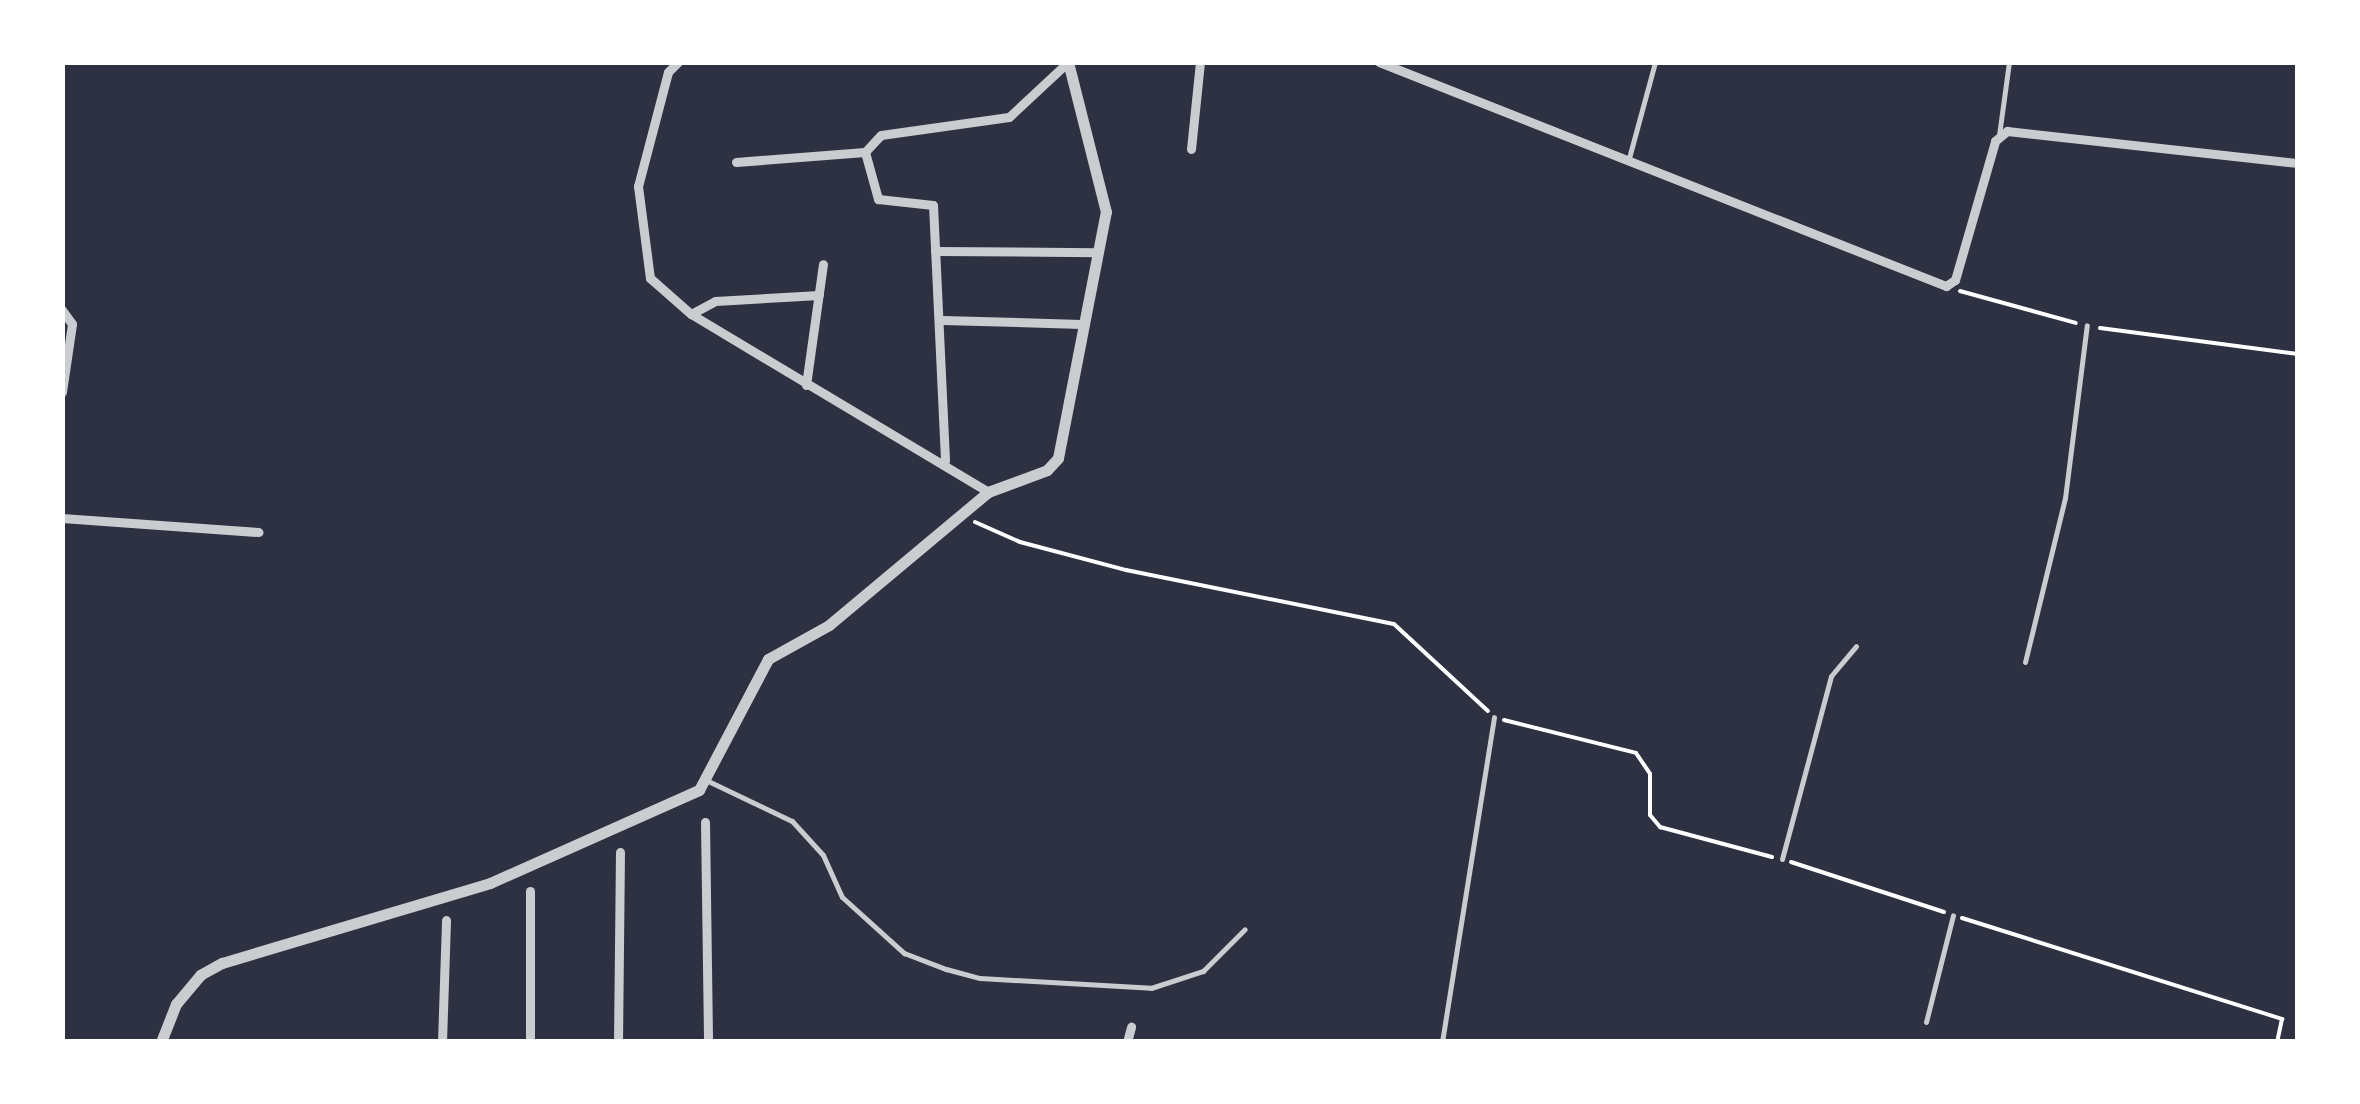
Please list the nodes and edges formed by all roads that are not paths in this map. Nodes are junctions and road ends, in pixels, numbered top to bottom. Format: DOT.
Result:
graph roads {
  1 [pos="678,62"];
  2 [pos="1068,62"];
  3 [pos="1200,62"];
  4 [pos="1378,62"];
  5 [pos="1655,62"];
  6 [pos="2010,62"];
  7 [pos="1998,138"];
  8 [pos="1190,149"];
  9 [pos="866,152"];
  10 [pos="1629,158"];
  11 [pos="736,162"];
  12 [pos="2298,163"];
  13 [pos="935,251"];
  14 [pos="1098,252"];
  15 [pos="823,264"];
  16 [pos="819,295"];
  17 [pos="62,310"];
  18 [pos="691,314"];
  19 [pos="942,320"];
  20 [pos="1081,324"];
  21 [pos="2087,325"];
  22 [pos="806,385"];
  23 [pos="62,392"];
  24 [pos="945,461"];
  25 [pos="988,492"];
  26 [pos="62,518"];
  27 [pos="259,532"];
  28 [pos="1856,646"];
  29 [pos="2025,662"];
  30 [pos="1494,717"];
  31 [pos="706,780"];
  32 [pos="705,822"];
  33 [pos="620,852"];
  34 [pos="1782,859"];
  35 [pos="530,891"];
  36 [pos="1954,915"];
  37 [pos="446,920"];
  38 [pos="1246,929"];
  39 [pos="1926,1022"];
  40 [pos="1131,1027"];
  41 [pos="161,1042"];
  42 [pos="442,1042"];
  43 [pos="530,1042"];
  44 [pos="618,1042"];
  45 [pos="708,1042"];
  46 [pos="1127,1042"];
  47 [pos="1442,1042"];
  1 -- 18 [label="street"];
  2 -- 9 [label="street"];
  2 -- 14 [label="street"];
  3 -- 8 [label="street"];
  4 -- 10 [label="street"];
  5 -- 10 [label="lane"];
  6 -- 7 [label="lane"];
  7 -- 10 [label="street"];
  7 -- 12 [label="street"];
  9 -- 11 [label="street"];
  9 -- 13 [label="street"];
  13 -- 14 [label="street"];
  13 -- 19 [label="street"];
  14 -- 20 [label="street"];
  15 -- 16 [label="street"];
  16 -- 18 [label="street"];
  16 -- 22 [label="street"];
  17 -- 23 [label="street"];
  18 -- 22 [label="street"];
  19 -- 20 [label="street"];
  19 -- 24 [label="street"];
  20 -- 25 [label="street"];
  21 -- 29 [label="lane"];
  22 -- 24 [label="street"];
  24 -- 25 [label="street"];
  25 -- 31 [label="street"];
  26 -- 27 [label="street"];
  28 -- 34 [label="lane"];
  30 -- 47 [label="lane"];
  31 -- 38 [label="lane"];
  31 -- 41 [label="street"];
  32 -- 45 [label="street"];
  33 -- 44 [label="street"];
  35 -- 43 [label="street"];
  36 -- 39 [label="lane"];
  37 -- 42 [label="street"];
  40 -- 46 [label="street"];
}
